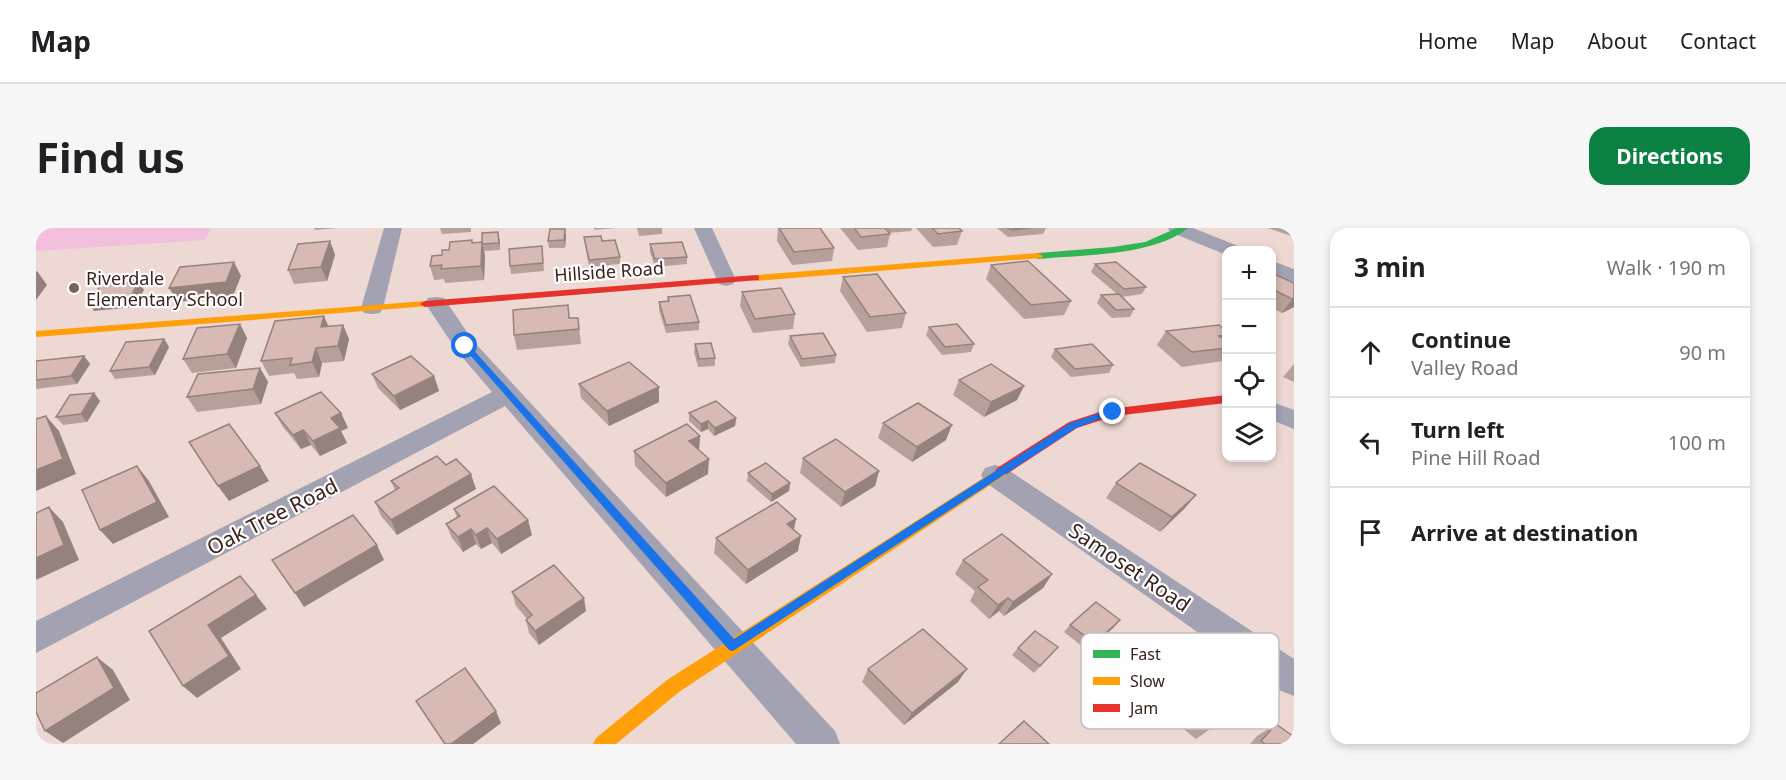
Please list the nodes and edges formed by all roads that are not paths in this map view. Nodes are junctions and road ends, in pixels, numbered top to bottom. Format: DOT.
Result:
graph roads {
  1 [pos="393,228"];
  2 [pos="703,228"];
  3 [pos="1181,229"];
  4 [pos="1222,246"];
  5 [pos="1276,269"];
  6 [pos="1294,276"];
  7 [pos="726,280"];
  8 [pos="436,303"];
  9 [pos="372,308"];
  10 [pos="36,334"];
  11 [pos="508,394"];
  12 [pos="1222,400"];
  13 [pos="1276,412"];
  14 [pos="1294,420"];
  15 [pos="995,475"];
  16 [pos="1227,633"];
  17 [pos="36,638"];
  18 [pos="733,646"];
  19 [pos="1279,669"];
  20 [pos="1294,679"];
  21 [pos="602,744"];
  22 [pos="821,744"];
  1 -- 9 [label="street"];
  2 -- 7 [label="street"];
  3 -- 4 [label="street"];
  3 -- 7 [label="street, Hillside Road"];
  5 -- 6 [label="street"];
  7 -- 8 [label="street, Hillside Road"];
  8 -- 9 [label="street, Hillside Road"];
  8 -- 11 [label="street"];
  9 -- 10 [label="street, Hillside Road"];
  11 -- 17 [label="street, Oak Tree Road"];
  11 -- 18 [label="street"];
  12 -- 15 [label="street"];
  13 -- 14 [label="street"];
  15 -- 16 [label="street, Samoset Road"];
  15 -- 18 [label="street"];
  18 -- 21 [label="street"];
  18 -- 22 [label="street"];
  19 -- 20 [label="street, Samoset Road"];
}
